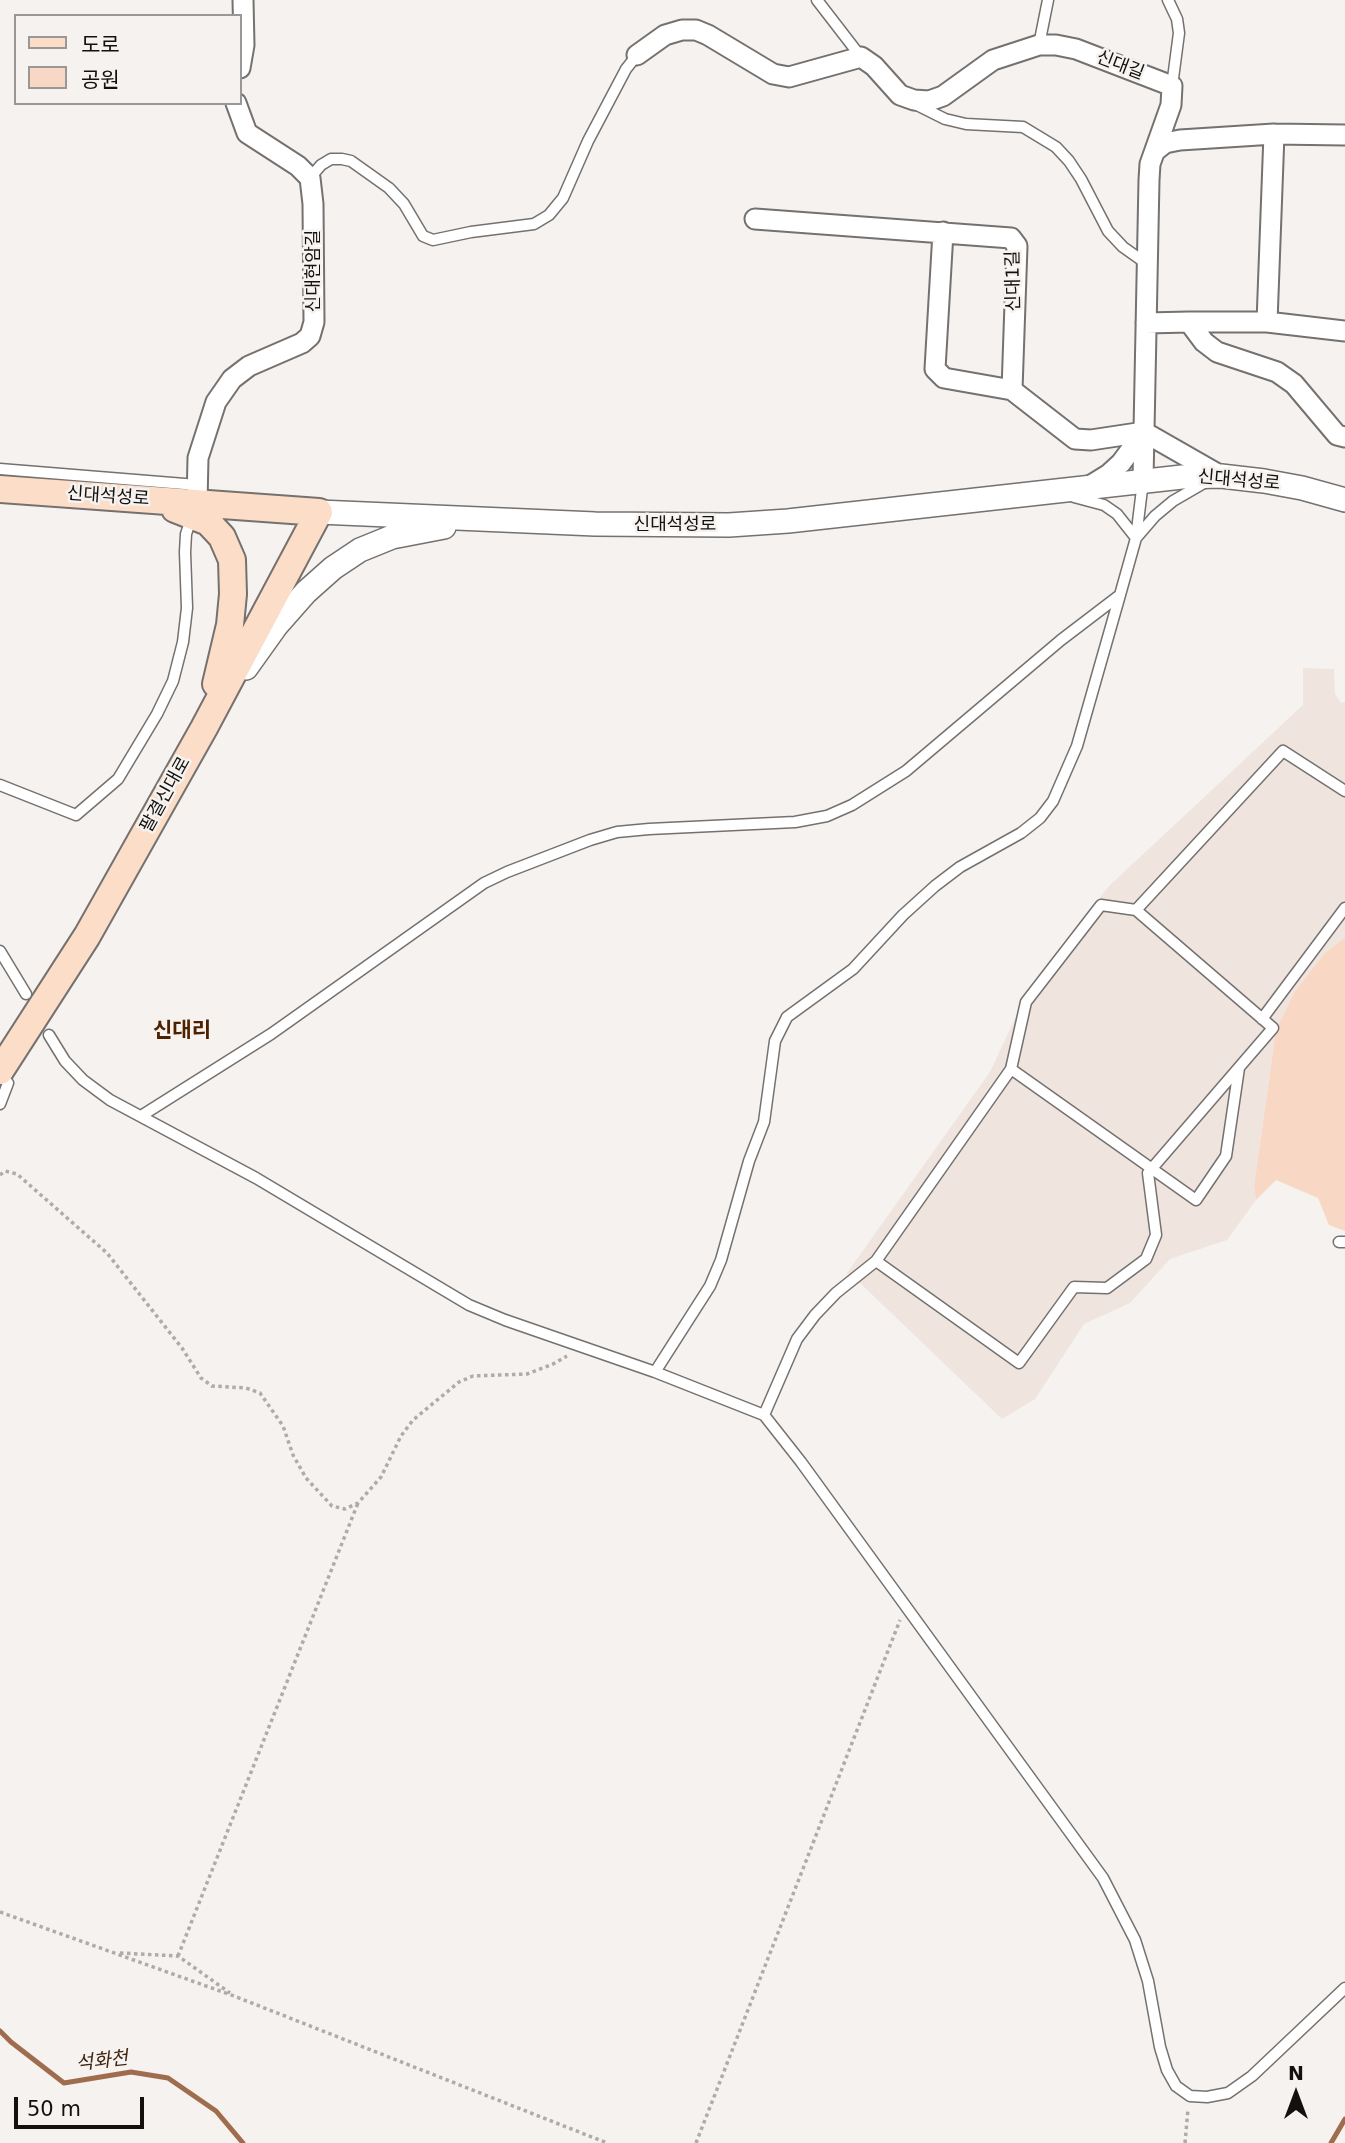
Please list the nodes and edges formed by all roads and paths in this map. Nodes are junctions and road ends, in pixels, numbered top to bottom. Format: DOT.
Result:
graph roads {
  1 [pos="243,0"];
  2 [pos="817,0"];
  3 [pos="1048,0"];
  4 [pos="1168,0"];
  5 [pos="1039,44"];
  6 [pos="636,55"];
  7 [pos="242,56"];
  8 [pos="861,57"];
  9 [pos="1172,86"];
  10 [pos="900,95"];
  11 [pos="237,105"];
  12 [pos="1274,134"];
  13 [pos="1345,135"];
  14 [pos="1155,151"];
  15 [pos="310,178"];
  16 [pos="755,219"];
  17 [pos="943,232"];
  18 [pos="1147,265"];
  19 [pos="1189,322"];
  20 [pos="1267,322"];
  21 [pos="1146,323"];
  22 [pos="1345,331"];
  23 [pos="1012,390"];
  24 [pos="1144,432"];
  25 [pos="1345,437"];
  26 [pos="0,469"];
  27 [pos="1221,476"];
  28 [pos="1143,480"];
  29 [pos="1088,487"];
  30 [pos="0,489"];
  31 [pos="1052,491"];
  32 [pos="1345,500"];
  33 [pos="195,501"];
  34 [pos="319,512"];
  35 [pos="500,520"];
  36 [pos="1136,538"];
  37 [pos="1120,595"];
  38 [pos="204,727"];
  39 [pos="0,785"];
  40 [pos="1345,791"];
  41 [pos="1345,908"];
  42 [pos="1136,910"];
  43 [pos="0,951"];
  44 [pos="26,994"];
  45 [pos="1262,1019"];
  46 [pos="49,1035"];
  47 [pos="1240,1067"];
  48 [pos="1011,1069"];
  49 [pos="0,1072"];
  50 [pos="0,1104"];
  51 [pos="141,1116"];
  52 [pos="1152,1169"];
  53 [pos="0,1175"];
  54 [pos="876,1261"];
  55 [pos="583,1346"];
  56 [pos="655,1372"];
  57 [pos="764,1415"];
  58 [pos="358,1503"];
  59 [pos="905,1607"];
  60 [pos="0,1912"];
  61 [pos="113,1953"];
  62 [pos="178,1956"];
  63 [pos="1345,1989"];
  64 [pos="234,1996"];
  65 [pos="1190,2096"];
  66 [pos="607,2143"];
  67 [pos="696,2143"];
  68 [pos="1185,2143"];
  1 -- 7 [label="street"];
  2 -- 8 [label="lane"];
  3 -- 5 [label="lane"];
  4 -- 9 [label="lane"];
  5 -- 9 [label="street, 신대길"];
  5 -- 10 [label="street, 신대길"];
  6 -- 8 [label="street"];
  6 -- 15 [label="lane"];
  8 -- 10 [label="street"];
  9 -- 14 [label="street"];
  10 -- 18 [label="lane"];
  11 -- 15 [label="street"];
  12 -- 13 [label="street"];
  12 -- 14 [label="street"];
  12 -- 20 [label="street"];
  14 -- 18 [label="street"];
  15 -- 33 [label="street, 신대현암길"];
  16 -- 17 [label="street, 신대1길"];
  17 -- 23 [label="street"];
  17 -- 23 [label="street, 신대1길"];
  18 -- 21 [label="street"];
  19 -- 20 [label="street"];
  19 -- 21 [label="street"];
  19 -- 25 [label="street"];
  20 -- 22 [label="street"];
  21 -- 24 [label="street"];
  23 -- 24 [label="street"];
  24 -- 27 [label="street"];
  24 -- 28 [label="street"];
  24 -- 29 [label="street"];
  26 -- 33 [label="lane"];
  27 -- 28 [label="street, 신대석성로"];
  27 -- 32 [label="street, 신대석성로"];
  27 -- 36 [label="lane"];
  28 -- 29 [label="street, 신대석성로"];
  28 -- 36 [label="lane"];
  29 -- 31 [label="street, 신대석성로"];
  30 -- 33 [label="main road, 신대석성로"];
  31 -- 35 [label="street, 신대석성로"];
  31 -- 36 [label="lane"];
  33 -- 34 [label="main road, 신대석성로"];
  33 -- 38 [label="main road"];
  33 -- 39 [label="lane"];
  34 -- 35 [label="street, 신대석성로"];
  34 -- 38 [label="main road, 팔결신대로"];
  35 -- 38 [label="street"];
  36 -- 37 [label="lane"];
  37 -- 51 [label="lane"];
  37 -- 56 [label="lane"];
  38 -- 49 [label="main road, 팔결신대로"];
  40 -- 42 [label="lane"];
  41 -- 45 [label="lane"];
  42 -- 45 [label="lane"];
  42 -- 48 [label="lane"];
  43 -- 44 [label="lane"];
  45 -- 47 [label="lane"];
  46 -- 51 [label="lane"];
  47 -- 52 [label="lane"];
  47 -- 52 [label="lane"];
  48 -- 52 [label="lane"];
  48 -- 54 [label="lane"];
  49 -- 50 [label="lane"];
  51 -- 55 [label="lane"];
  52 -- 54 [label="lane"];
  53 -- 58 [label="path"];
  54 -- 57 [label="lane"];
  55 -- 56 [label="lane"];
  55 -- 58 [label="path"];
  56 -- 57 [label="lane"];
  57 -- 59 [label="lane"];
  58 -- 62 [label="path"];
  59 -- 65 [label="lane"];
  59 -- 67 [label="path"];
  60 -- 61 [label="path"];
  61 -- 62 [label="path"];
  61 -- 64 [label="path"];
  62 -- 64 [label="path"];
  63 -- 65 [label="lane"];
  64 -- 66 [label="path"];
  65 -- 68 [label="path"];
}
